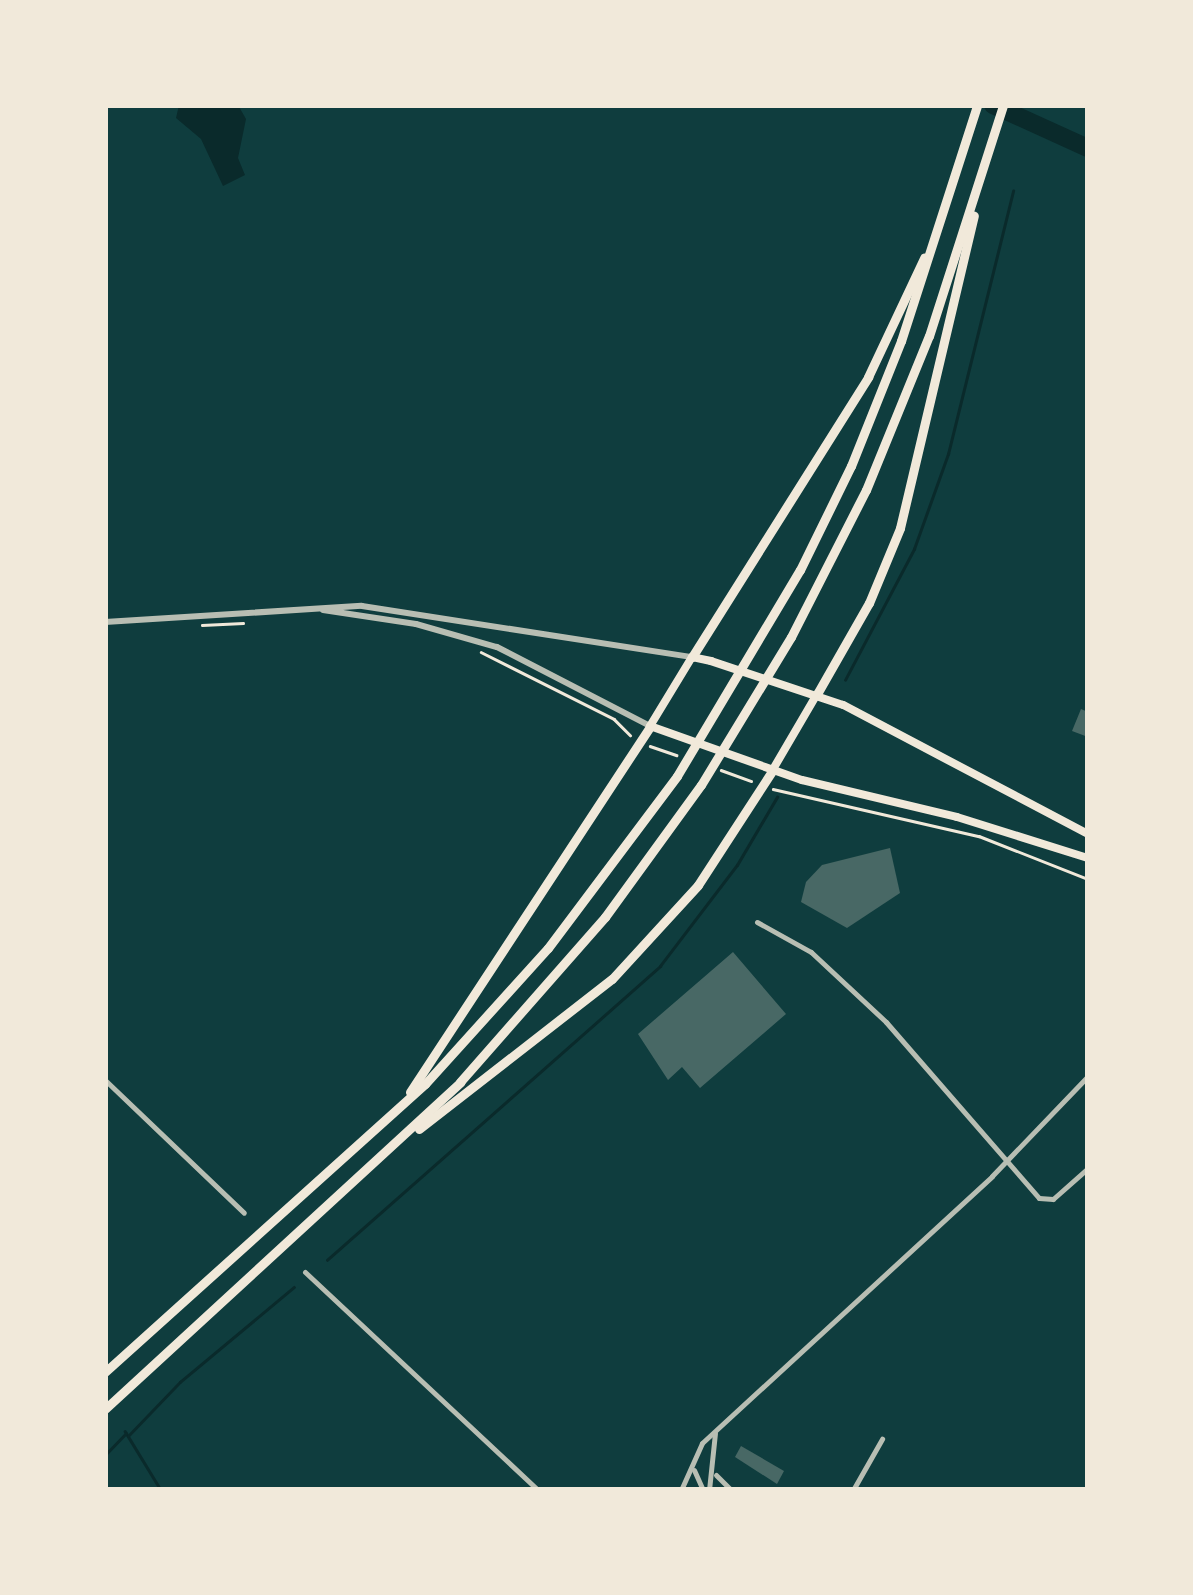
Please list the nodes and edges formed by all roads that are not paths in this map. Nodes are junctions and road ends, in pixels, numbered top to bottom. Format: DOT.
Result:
graph roads {
  1 [pos="977,105"];
  2 [pos="1003,105"];
  3 [pos="986,164"];
  4 [pos="943,214"];
  5 [pos="312,609"];
  6 [pos="105,622"];
  7 [pos="692,657"];
  8 [pos="817,694"];
  9 [pos="650,726"];
  10 [pos="772,771"];
  11 [pos="1088,834"];
  12 [pos="1088,858"];
  13 [pos="757,922"];
  14 [pos="1088,1076"];
  15 [pos="105,1080"];
  16 [pos="392,1117"];
  17 [pos="408,1135"];
  18 [pos="1007,1162"];
  19 [pos="1088,1168"];
  20 [pos="244,1213"];
  21 [pos="306,1272"];
  22 [pos="105,1372"];
  23 [pos="105,1409"];
  24 [pos="716,1430"];
  25 [pos="882,1439"];
  26 [pos="694,1470"];
  27 [pos="714,1473"];
  28 [pos="538,1490"];
  29 [pos="681,1490"];
  30 [pos="706,1490"];
  31 [pos="732,1490"];
  32 [pos="852,1490"];
  1 -- 4 [label="highway"];
  2 -- 3 [label="highway"];
  3 -- 8 [label="highway"];
  3 -- 17 [label="highway"];
  4 -- 7 [label="highway"];
  4 -- 16 [label="highway"];
  5 -- 6 [label="street"];
  5 -- 7 [label="street"];
  5 -- 9 [label="street"];
  7 -- 8 [label="main road"];
  7 -- 9 [label="main road"];
  8 -- 10 [label="main road"];
  8 -- 11 [label="main road"];
  9 -- 10 [label="main road"];
  9 -- 16 [label="highway"];
  10 -- 12 [label="main road"];
  10 -- 17 [label="highway"];
  13 -- 18 [label="street"];
  14 -- 18 [label="street"];
  15 -- 20 [label="street"];
  16 -- 22 [label="highway"];
  17 -- 23 [label="highway"];
  18 -- 19 [label="street"];
  18 -- 24 [label="street"];
  21 -- 28 [label="street"];
  24 -- 26 [label="street"];
  24 -- 27 [label="street"];
  25 -- 32 [label="street"];
  26 -- 29 [label="street"];
  26 -- 30 [label="street"];
  27 -- 30 [label="street"];
  27 -- 31 [label="street"];
}
